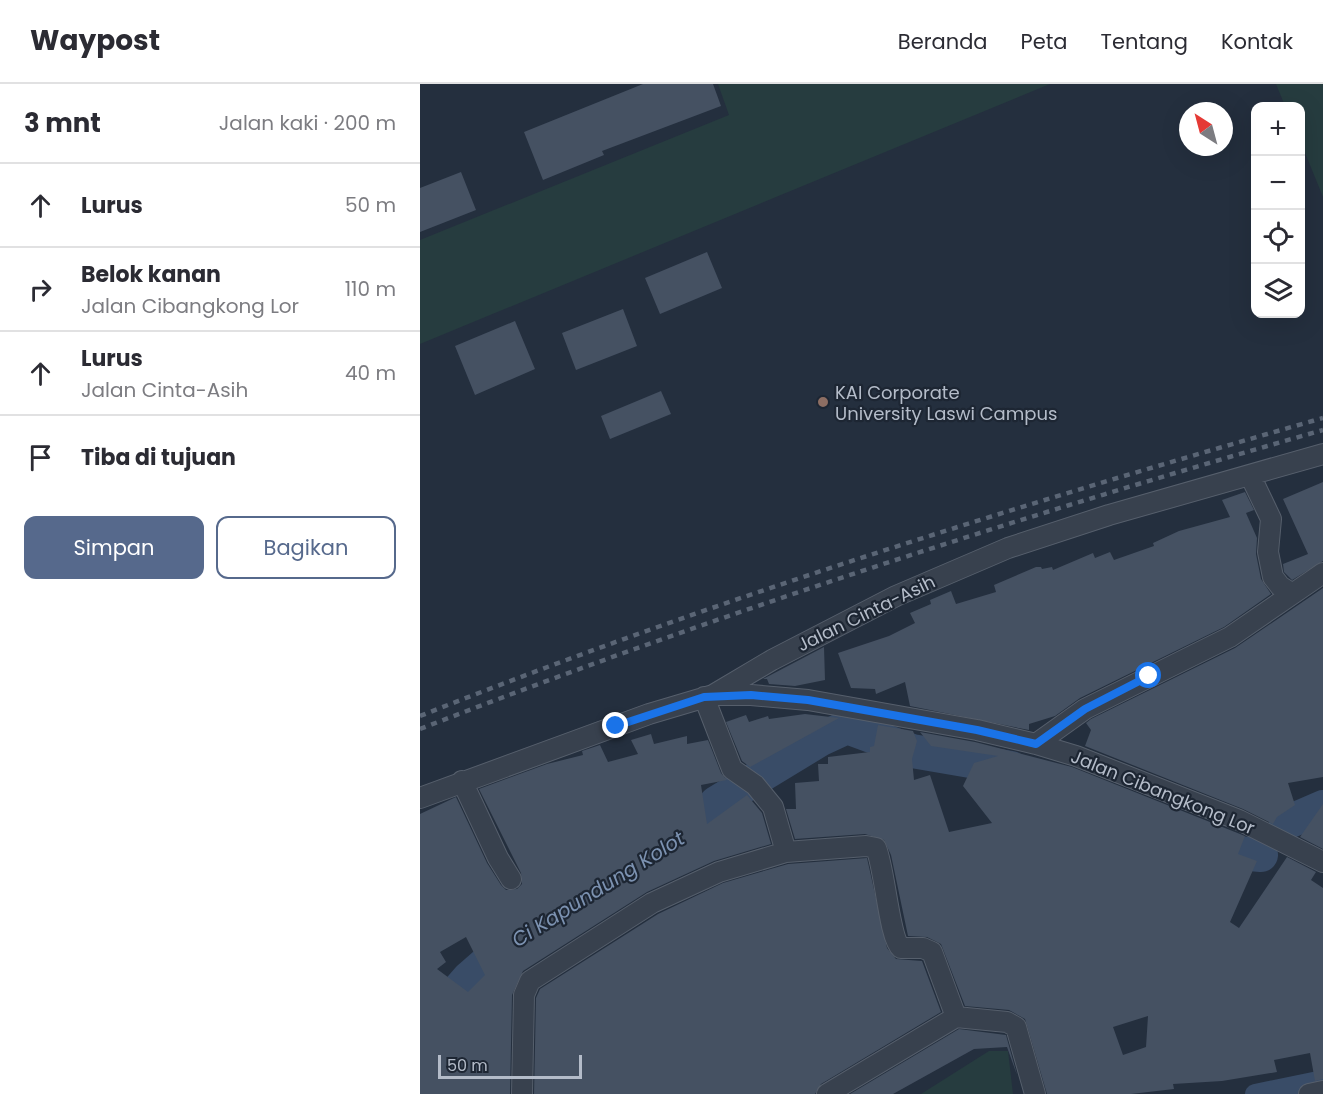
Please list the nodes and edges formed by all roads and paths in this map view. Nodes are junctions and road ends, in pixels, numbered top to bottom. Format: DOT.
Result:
graph roads {
  1 [pos="1323,454"];
  2 [pos="1250,475"];
  3 [pos="1323,573"];
  4 [pos="1291,592"];
  5 [pos="708,696"];
  6 [pos="1036,744"];
  7 [pos="462,781"];
  8 [pos="420,798"];
  9 [pos="786,852"];
  10 [pos="1323,862"];
  11 [pos="511,879"];
  12 [pos="956,1017"];
  13 [pos="1323,1091"];
  14 [pos="522,1094"];
  15 [pos="827,1094"];
  16 [pos="1035,1094"];
  17 [pos="1309,1094"];
  1 -- 2 [label="street, Jalan Cinta-Asih"];
  2 -- 4 [label="street"];
  2 -- 5 [label="street, Jalan Cinta-Asih"];
  3 -- 4 [label="street"];
  4 -- 6 [label="street"];
  5 -- 6 [label="street, Jalan Cibangkong Lor"];
  5 -- 7 [label="street, Jalan Cinta-Asih"];
  5 -- 9 [label="street"];
  6 -- 10 [label="street, Jalan Cibangkong Lor"];
  7 -- 8 [label="street, Jalan Cinta-Asih"];
  7 -- 11 [label="street"];
  9 -- 12 [label="street"];
  9 -- 14 [label="street"];
  12 -- 15 [label="street"];
  12 -- 16 [label="street"];
  13 -- 17 [label="street"];
}
